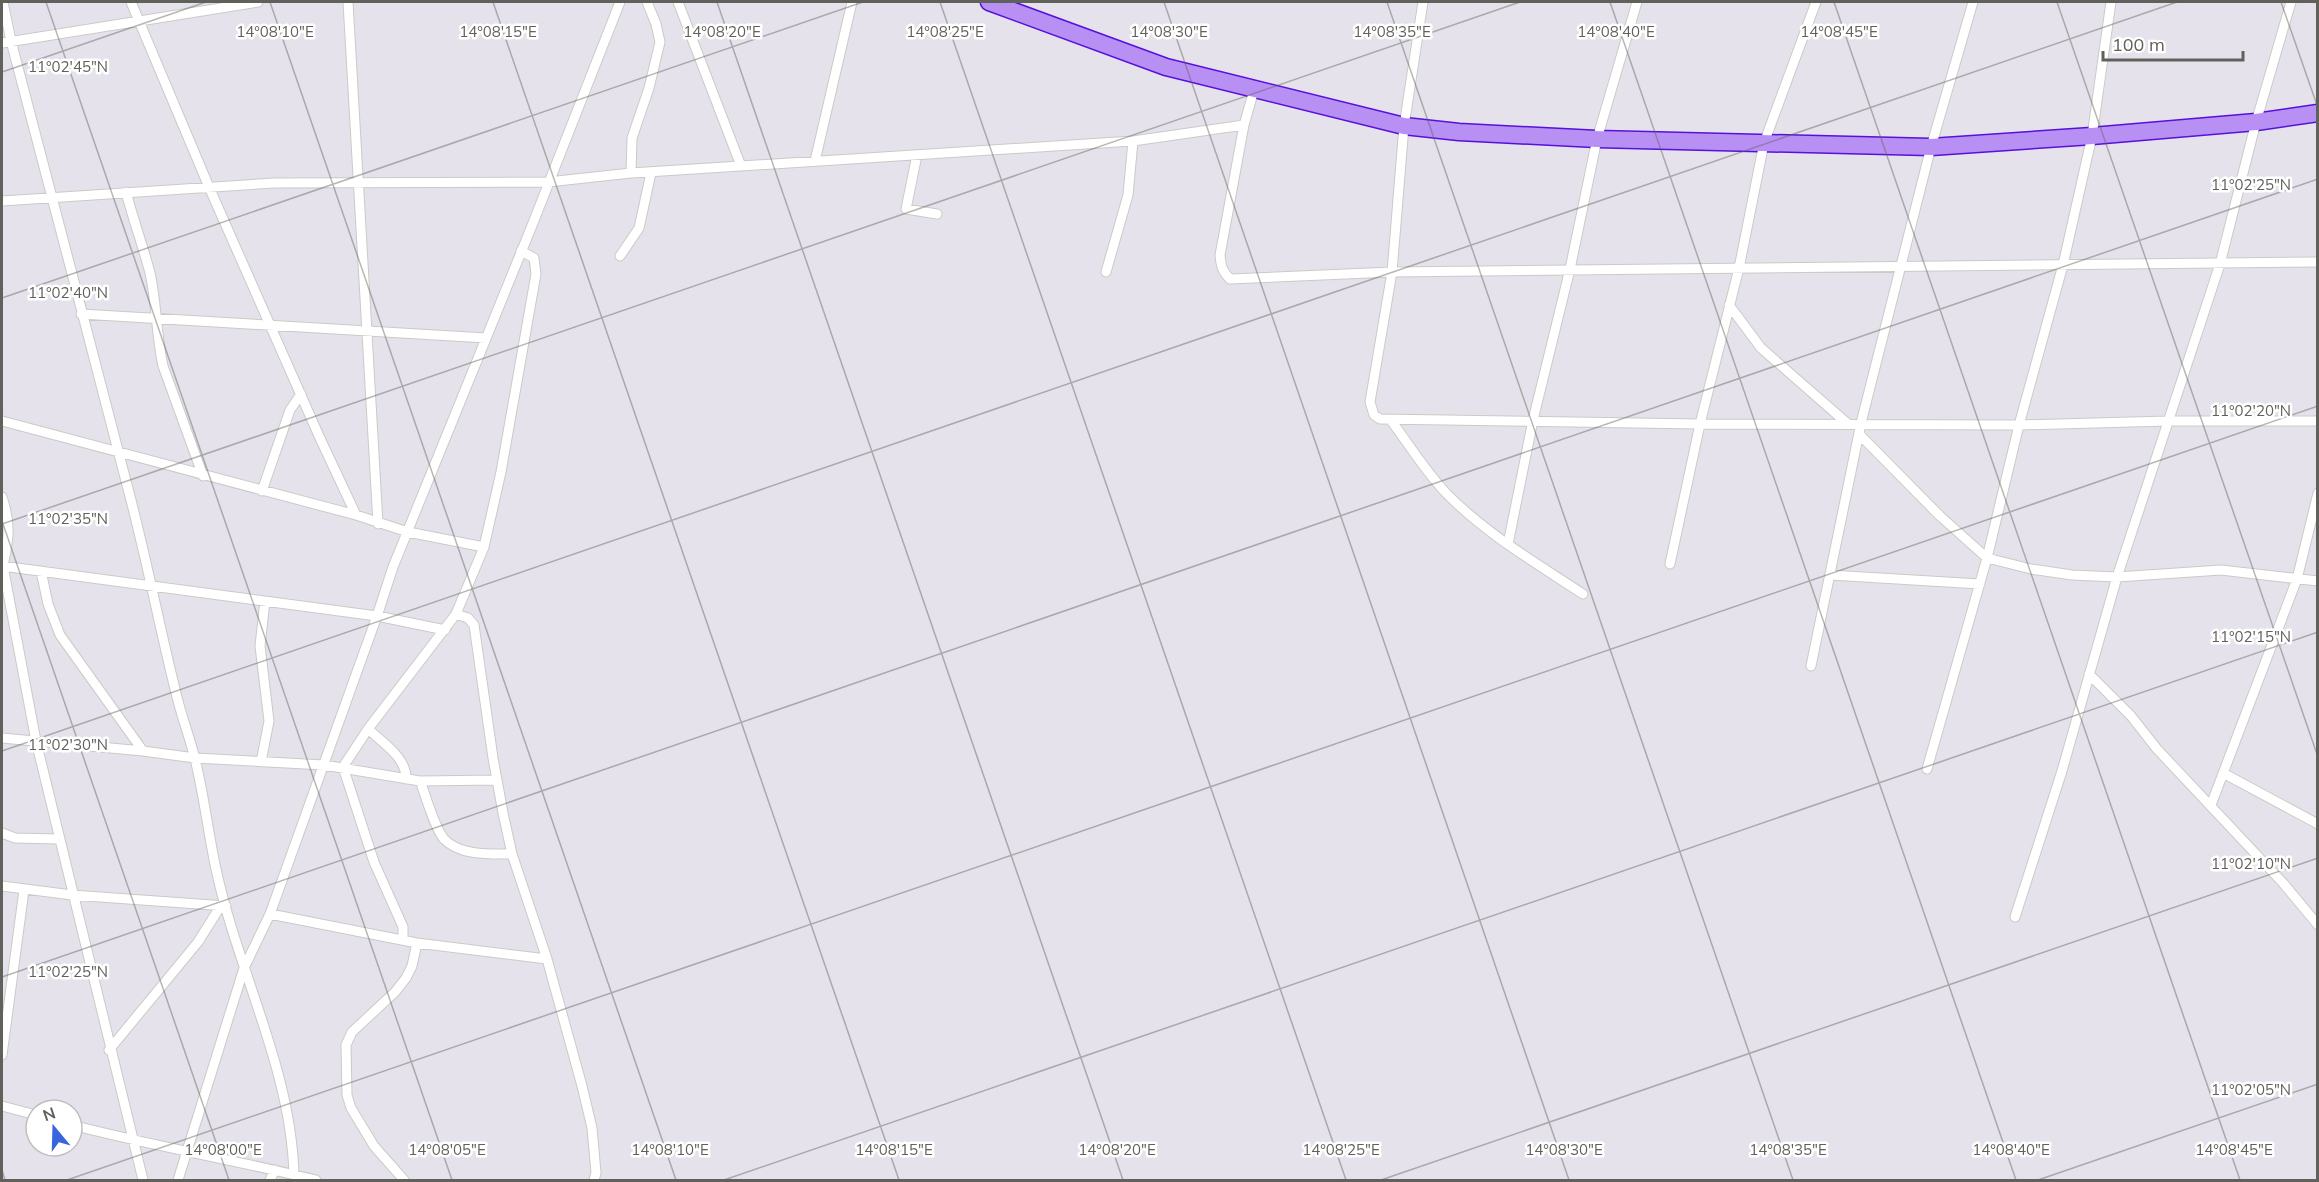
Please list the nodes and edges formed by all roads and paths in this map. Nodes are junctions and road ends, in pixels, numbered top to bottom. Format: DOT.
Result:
graph roads {
  1 [pos="3,2"];
  2 [pos="131,2"];
  3 [pos="258,2"];
  4 [pos="348,2"];
  5 [pos="620,2"];
  6 [pos="647,2"];
  7 [pos="678,2"];
  8 [pos="852,2"];
  9 [pos="989,2"];
  10 [pos="1422,2"];
  11 [pos="1637,2"];
  12 [pos="1816,2"];
  13 [pos="1973,2"];
  14 [pos="2111,2"];
  15 [pos="2291,2"];
  16 [pos="140,21"];
  17 [pos="6,42"];
  18 [pos="1254,90"];
  19 [pos="2318,113"];
  20 [pos="2256,122"];
  21 [pos="1244,125"];
  22 [pos="1404,126"];
  23 [pos="2092,136"];
  24 [pos="1597,139"];
  25 [pos="1133,141"];
  26 [pos="1764,143"];
  27 [pos="1930,147"];
  28 [pos="916,155"];
  29 [pos="815,161"];
  30 [pos="741,166"];
  31 [pos="651,172"];
  32 [pos="631,173"];
  33 [pos="358,182"];
  34 [pos="548,182"];
  35 [pos="209,187"];
  36 [pos="126,192"];
  37 [pos="53,199"];
  38 [pos="2,201"];
  39 [pos="937,214"];
  40 [pos="521,251"];
  41 [pos="620,256"];
  42 [pos="2318,262"];
  43 [pos="2220,264"];
  44 [pos="2063,265"];
  45 [pos="1900,266"];
  46 [pos="1739,268"];
  47 [pos="1570,269"];
  48 [pos="1106,272"];
  49 [pos="1392,272"];
  50 [pos="1729,305"];
  51 [pos="81,314"];
  52 [pos="158,318"];
  53 [pos="271,325"];
  54 [pos="368,331"];
  55 [pos="486,338"];
  56 [pos="301,394"];
  57 [pos="1390,419"];
  58 [pos="1533,420"];
  59 [pos="2168,420"];
  60 [pos="2,421"];
  61 [pos="2318,421"];
  62 [pos="1861,423"];
  63 [pos="1700,424"];
  64 [pos="1848,424"];
  65 [pos="2019,425"];
  66 [pos="1859,434"];
  67 [pos="117,450"];
  68 [pos="203,476"];
  69 [pos="262,491"];
  70 [pos="2318,493"];
  71 [pos="2,497"];
  72 [pos="356,515"];
  73 [pos="378,524"];
  74 [pos="408,532"];
  75 [pos="1508,544"];
  76 [pos="484,547"];
  77 [pos="1987,558"];
  78 [pos="1670,564"];
  79 [pos="2,566"];
  80 [pos="41,571"];
  81 [pos="1830,575"];
  82 [pos="2117,577"];
  83 [pos="2297,579"];
  84 [pos="2318,581"];
  85 [pos="1980,584"];
  86 [pos="150,585"];
  87 [pos="1583,594"];
  88 [pos="265,601"];
  89 [pos="456,614"];
  90 [pos="377,616"];
  91 [pos="445,630"];
  92 [pos="1811,666"];
  93 [pos="2089,674"];
  94 [pos="368,729"];
  95 [pos="2,738"];
  96 [pos="36,741"];
  97 [pos="143,751"];
  98 [pos="195,758"];
  99 [pos="261,762"];
  100 [pos="324,765"];
  101 [pos="343,767"];
  102 [pos="1927,769"];
  103 [pos="2223,773"];
  104 [pos="406,779"];
  105 [pos="497,780"];
  106 [pos="420,781"];
  107 [pos="2211,805"];
  108 [pos="2318,824"];
  109 [pos="2,833"];
  110 [pos="58,839"];
  111 [pos="512,854"];
  112 [pos="2,886"];
  113 [pos="24,890"];
  114 [pos="72,895"];
  115 [pos="223,907"];
  116 [pos="270,914"];
  117 [pos="2015,917"];
  118 [pos="2318,925"];
  119 [pos="403,940"];
  120 [pos="417,943"];
  121 [pos="548,959"];
  122 [pos="244,968"];
  123 [pos="109,1050"];
  124 [pos="2,1055"];
  125 [pos="2,1106"];
  126 [pos="24,1112"];
  127 [pos="84,1128"];
  128 [pos="131,1141"];
  129 [pos="187,1152"];
  130 [pos="280,1174"];
  131 [pos="294,1175"];
  132 [pos="143,1180"];
  133 [pos="178,1180"];
  134 [pos="270,1180"];
  135 [pos="315,1180"];
  136 [pos="404,1180"];
  137 [pos="594,1180"];
  1 -- 17 [label="street"];
  2 -- 16 [label="street"];
  3 -- 16 [label="street"];
  4 -- 33 [label="street"];
  5 -- 34 [label="street"];
  6 -- 32 [label="street"];
  7 -- 30 [label="street"];
  8 -- 29 [label="street"];
  9 -- 18 [label="highway"];
  10 -- 22 [label="street"];
  11 -- 24 [label="street"];
  12 -- 26 [label="street"];
  13 -- 27 [label="street"];
  14 -- 23 [label="street"];
  15 -- 20 [label="street"];
  16 -- 17 [label="street"];
  16 -- 35 [label="street"];
  17 -- 37 [label="street"];
  18 -- 21 [label="street"];
  18 -- 22 [label="highway"];
  19 -- 20 [label="highway"];
  20 -- 23 [label="highway"];
  20 -- 43 [label="street"];
  21 -- 25 [label="street"];
  21 -- 49 [label="street"];
  22 -- 24 [label="highway"];
  22 -- 49 [label="street"];
  23 -- 27 [label="highway"];
  23 -- 44 [label="street"];
  24 -- 26 [label="highway"];
  24 -- 47 [label="street"];
  25 -- 28 [label="street"];
  25 -- 48 [label="street"];
  26 -- 27 [label="highway"];
  26 -- 46 [label="street"];
  27 -- 45 [label="street"];
  28 -- 29 [label="street"];
  28 -- 39 [label="street"];
  29 -- 30 [label="street"];
  30 -- 31 [label="street"];
  31 -- 32 [label="street"];
  31 -- 41 [label="street"];
  32 -- 34 [label="street"];
  33 -- 34 [label="street"];
  33 -- 35 [label="street"];
  33 -- 54 [label="street"];
  34 -- 40 [label="street"];
  35 -- 36 [label="street"];
  35 -- 53 [label="street"];
  36 -- 37 [label="street"];
  36 -- 52 [label="street"];
  37 -- 38 [label="street"];
  37 -- 51 [label="street"];
  40 -- 55 [label="street"];
  40 -- 76 [label="street"];
  42 -- 43 [label="street"];
  43 -- 44 [label="street"];
  43 -- 59 [label="street"];
  44 -- 45 [label="street"];
  44 -- 65 [label="street"];
  45 -- 46 [label="street"];
  45 -- 62 [label="street"];
  46 -- 47 [label="street"];
  46 -- 50 [label="street"];
  47 -- 49 [label="street"];
  47 -- 58 [label="street"];
  49 -- 57 [label="street"];
  50 -- 63 [label="street"];
  50 -- 64 [label="street"];
  51 -- 52 [label="street"];
  51 -- 67 [label="street"];
  52 -- 53 [label="street"];
  52 -- 68 [label="street"];
  53 -- 54 [label="street"];
  53 -- 56 [label="street"];
  54 -- 55 [label="street"];
  54 -- 73 [label="street"];
  55 -- 74 [label="street"];
  56 -- 69 [label="street"];
  56 -- 72 [label="street"];
  57 -- 58 [label="street"];
  57 -- 75 [label="street"];
  58 -- 63 [label="street"];
  58 -- 75 [label="street"];
  59 -- 61 [label="street"];
  59 -- 65 [label="street"];
  59 -- 82 [label="street"];
  60 -- 67 [label="street"];
  62 -- 64 [label="street"];
  62 -- 65 [label="street"];
  62 -- 66 [label="street"];
  63 -- 64 [label="street"];
  63 -- 78 [label="street"];
  65 -- 77 [label="street"];
  66 -- 77 [label="street"];
  66 -- 81 [label="street"];
  67 -- 68 [label="street"];
  67 -- 86 [label="street"];
  68 -- 69 [label="street"];
  69 -- 72 [label="street"];
  70 -- 83 [label="street"];
  71 -- 79 [label="street"];
  72 -- 73 [label="street"];
  73 -- 74 [label="street"];
  74 -- 76 [label="street"];
  74 -- 90 [label="street"];
  75 -- 87 [label="street"];
  76 -- 89 [label="street"];
  77 -- 82 [label="street"];
  77 -- 85 [label="street"];
  79 -- 80 [label="street"];
  79 -- 96 [label="street"];
  80 -- 86 [label="street"];
  80 -- 97 [label="street"];
  81 -- 85 [label="street"];
  81 -- 92 [label="street"];
  82 -- 83 [label="street"];
  82 -- 93 [label="street"];
  83 -- 84 [label="street"];
  83 -- 103 [label="street"];
  85 -- 102 [label="street"];
  86 -- 88 [label="street"];
  86 -- 98 [label="street"];
  88 -- 90 [label="street"];
  88 -- 99 [label="street"];
  89 -- 91 [label="street"];
  89 -- 105 [label="street"];
  90 -- 91 [label="street"];
  90 -- 100 [label="street"];
  91 -- 94 [label="street"];
  93 -- 107 [label="street"];
  93 -- 117 [label="street"];
  94 -- 101 [label="street"];
  94 -- 104 [label="street"];
  95 -- 96 [label="street"];
  96 -- 97 [label="street"];
  96 -- 110 [label="street"];
  97 -- 98 [label="street"];
  98 -- 99 [label="street"];
  98 -- 115 [label="street"];
  99 -- 100 [label="street"];
  100 -- 101 [label="street"];
  100 -- 116 [label="street"];
  101 -- 104 [label="street"];
  101 -- 119 [label="street"];
  103 -- 107 [label="street"];
  103 -- 108 [label="street"];
  104 -- 106 [label="street"];
  105 -- 106 [label="street"];
  105 -- 111 [label="street"];
  106 -- 111 [label="street"];
  107 -- 118 [label="street"];
  109 -- 110 [label="street"];
  110 -- 114 [label="street"];
  111 -- 121 [label="street"];
  112 -- 113 [label="street"];
  113 -- 114 [label="street"];
  113 -- 124 [label="street"];
  114 -- 115 [label="street"];
  114 -- 123 [label="street"];
  115 -- 122 [label="street"];
  115 -- 123 [label="street"];
  116 -- 119 [label="street"];
  116 -- 122 [label="street"];
  119 -- 120 [label="street"];
  120 -- 121 [label="street"];
  120 -- 136 [label="street"];
  121 -- 137 [label="street"];
  122 -- 129 [label="street"];
  122 -- 131 [label="street"];
  123 -- 128 [label="street"];
  125 -- 126 [label="street"];
  127 -- 128 [label="street"];
  128 -- 129 [label="street"];
  128 -- 132 [label="street"];
  129 -- 130 [label="street"];
  129 -- 133 [label="street"];
  130 -- 131 [label="street"];
  130 -- 134 [label="street"];
  131 -- 135 [label="street"];
}
